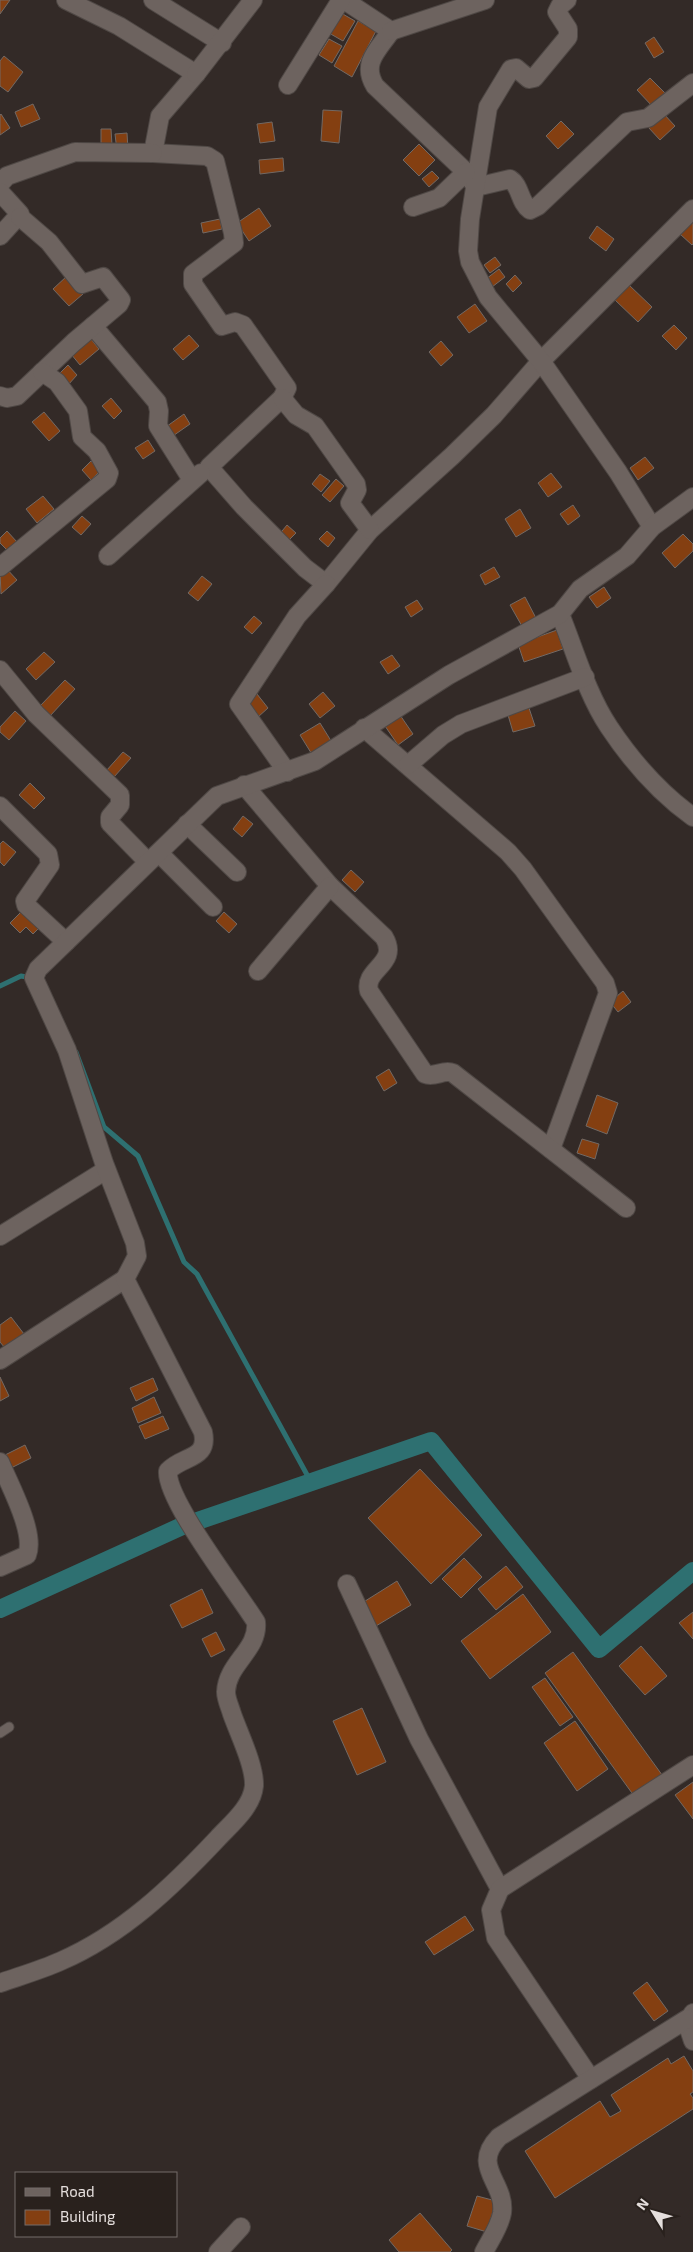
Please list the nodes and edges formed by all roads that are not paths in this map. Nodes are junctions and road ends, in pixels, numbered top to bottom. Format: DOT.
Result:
graph roads {
  1 [pos="66,0"];
  2 [pos="153,0"];
  3 [pos="253,0"];
  4 [pos="343,0"];
  5 [pos="485,0"];
  6 [pos="567,0"];
  7 [pos="391,31"];
  8 [pos="222,43"];
  9 [pos="196,74"];
  10 [pos="693,83"];
  11 [pos="288,85"];
  12 [pos="153,153"];
  13 [pos="466,172"];
  14 [pos="0,184"];
  15 [pos="476,187"];
  16 [pos="0,192"];
  17 [pos="413,207"];
  18 [pos="693,209"];
  19 [pos="20,217"];
  20 [pos="0,236"];
  21 [pos="93,326"];
  22 [pos="542,361"];
  23 [pos="42,372"];
  24 [pos="282,398"];
  25 [pos="1,399"];
  26 [pos="209,466"];
  27 [pos="192,480"];
  28 [pos="693,497"];
  29 [pos="652,527"];
  30 [pos="370,530"];
  31 [pos="108,556"];
  32 [pos="0,567"];
  33 [pos="326,584"];
  34 [pos="560,614"];
  35 [pos="0,670"];
  36 [pos="585,677"];
  37 [pos="6,690"];
  38 [pos="364,728"];
  39 [pos="408,765"];
  40 [pos="287,772"];
  41 [pos="244,785"];
  42 [pos="0,806"];
  43 [pos="693,817"];
  44 [pos="187,824"];
  45 [pos="154,858"];
  46 [pos="237,872"];
  47 [pos="330,886"];
  48 [pos="213,907"];
  49 [pos="66,942"];
  50 [pos="258,971"];
  51 [pos="551,1150"];
  52 [pos="106,1170"];
  53 [pos="626,1208"];
  54 [pos="0,1236"];
  55 [pos="125,1279"];
  56 [pos="2,1355"];
  57 [pos="0,1462"];
  58 [pos="0,1567"];
  59 [pos="347,1584"];
  60 [pos="9,1727"];
  61 [pos="0,1733"];
  62 [pos="693,1765"];
  63 [pos="500,1889"];
  64 [pos="0,1984"];
  65 [pos="690,2016"];
  66 [pos="693,2041"];
  67 [pos="591,2079"];
  68 [pos="240,2227"];
  69 [pos="218,2252"];
  70 [pos="484,2252"];
  1 -- 9 [label="street"];
  2 -- 8 [label="street"];
  3 -- 8 [label="street"];
  4 -- 7 [label="street"];
  4 -- 11 [label="street"];
  5 -- 7 [label="street"];
  6 -- 15 [label="street"];
  7 -- 13 [label="street"];
  8 -- 9 [label="street"];
  9 -- 12 [label="street"];
  10 -- 15 [label="street"];
  12 -- 14 [label="street"];
  12 -- 24 [label="street"];
  13 -- 15 [label="street"];
  13 -- 17 [label="street"];
  15 -- 22 [label="street"];
  16 -- 19 [label="street"];
  18 -- 22 [label="street"];
  19 -- 20 [label="street"];
  19 -- 21 [label="street"];
  21 -- 23 [label="street"];
  21 -- 27 [label="street"];
  22 -- 29 [label="street"];
  22 -- 30 [label="street"];
  23 -- 25 [label="street"];
  23 -- 32 [label="street"];
  24 -- 26 [label="street"];
  24 -- 30 [label="street"];
  26 -- 27 [label="street"];
  26 -- 33 [label="street"];
  27 -- 31 [label="street"];
  28 -- 29 [label="street"];
  29 -- 34 [label="street"];
  30 -- 33 [label="street"];
  33 -- 40 [label="street"];
  34 -- 36 [label="street"];
  34 -- 38 [label="street"];
  35 -- 37 [label="street"];
  36 -- 39 [label="street"];
  36 -- 43 [label="street"];
  37 -- 45 [label="street"];
  38 -- 39 [label="street"];
  38 -- 40 [label="street"];
  39 -- 51 [label="street"];
  40 -- 41 [label="street"];
  41 -- 44 [label="street"];
  41 -- 47 [label="street"];
  42 -- 49 [label="street"];
  44 -- 45 [label="street"];
  44 -- 46 [label="street"];
  45 -- 48 [label="street"];
  45 -- 49 [label="street"];
  47 -- 50 [label="street"];
  47 -- 51 [label="street"];
  49 -- 52 [label="street"];
  51 -- 53 [label="street"];
  52 -- 54 [label="street"];
  52 -- 55 [label="street"];
  55 -- 56 [label="street"];
  55 -- 64 [label="street"];
  57 -- 58 [label="street"];
  59 -- 63 [label="street"];
  60 -- 61 [label="lane"];
  62 -- 63 [label="street"];
  63 -- 67 [label="street"];
  65 -- 66 [label="street"];
  65 -- 67 [label="street"];
  67 -- 70 [label="street"];
  68 -- 69 [label="street"];
}
